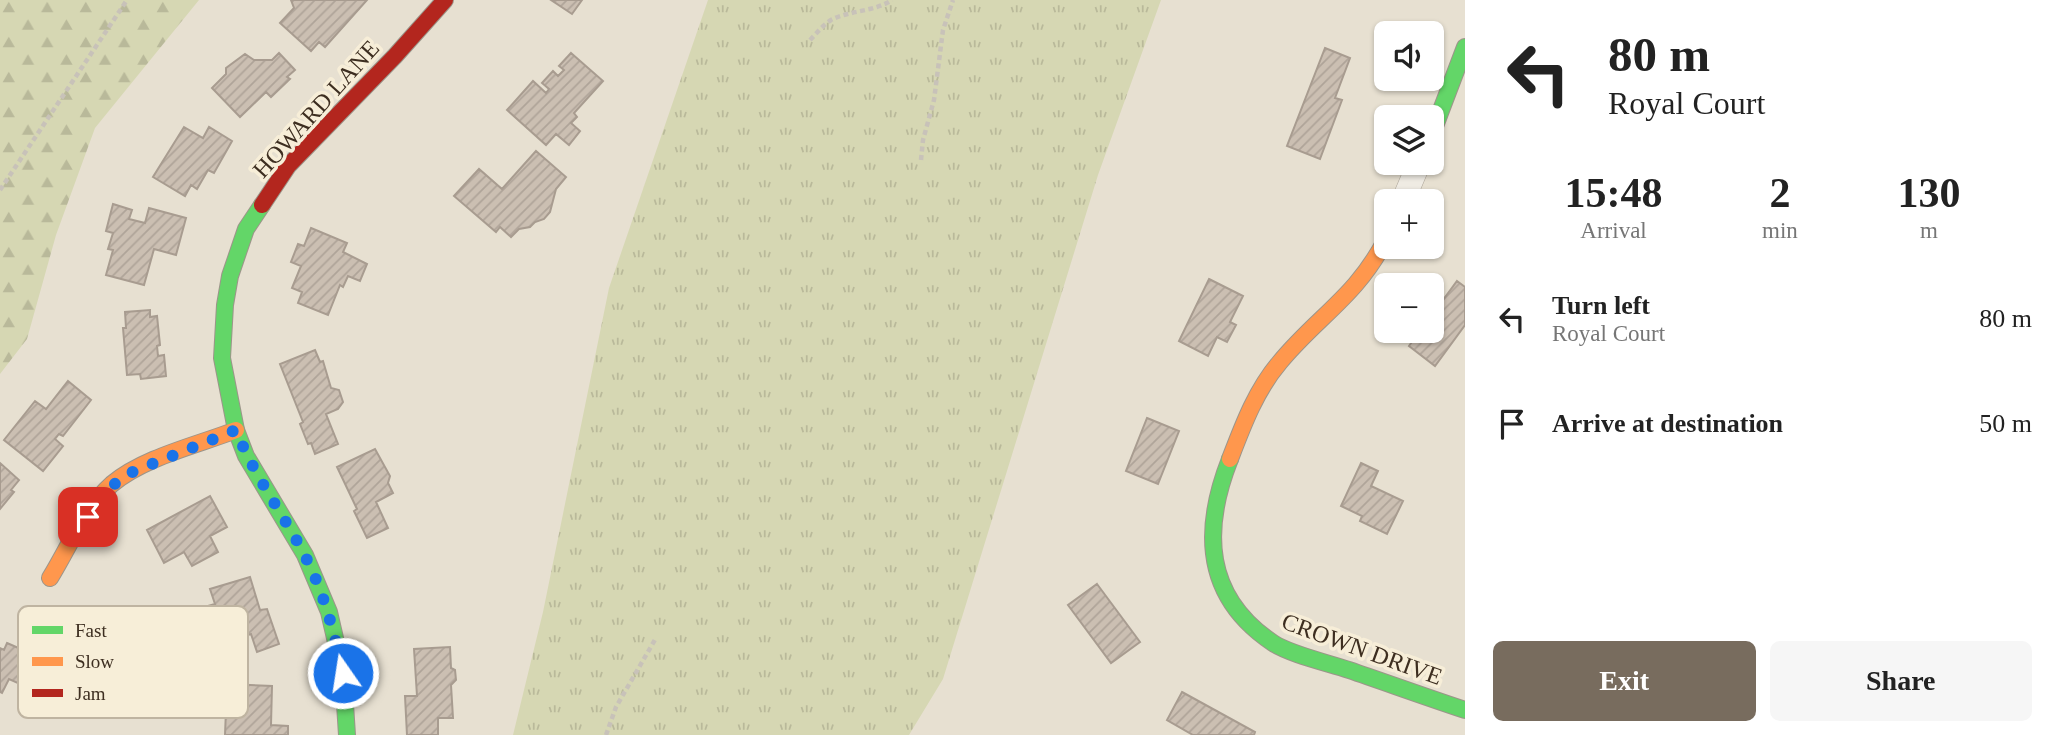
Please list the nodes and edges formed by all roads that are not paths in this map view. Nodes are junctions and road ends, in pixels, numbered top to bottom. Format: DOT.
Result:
graph roads {
  1 [pos="445,0"];
  2 [pos="1465,47"];
  3 [pos="1443,105"];
  4 [pos="1374,259"];
  5 [pos="236,430"];
  6 [pos="50,579"];
  7 [pos="1465,710"];
  8 [pos="347,735"];
  1 -- 5 [label="street, HOWARD LANE"];
  2 -- 3 [label="street"];
  4 -- 7 [label="street, CROWN DRIVE"];
  5 -- 6 [label="street"];
  5 -- 8 [label="street, HOWARD LANE"];
}
